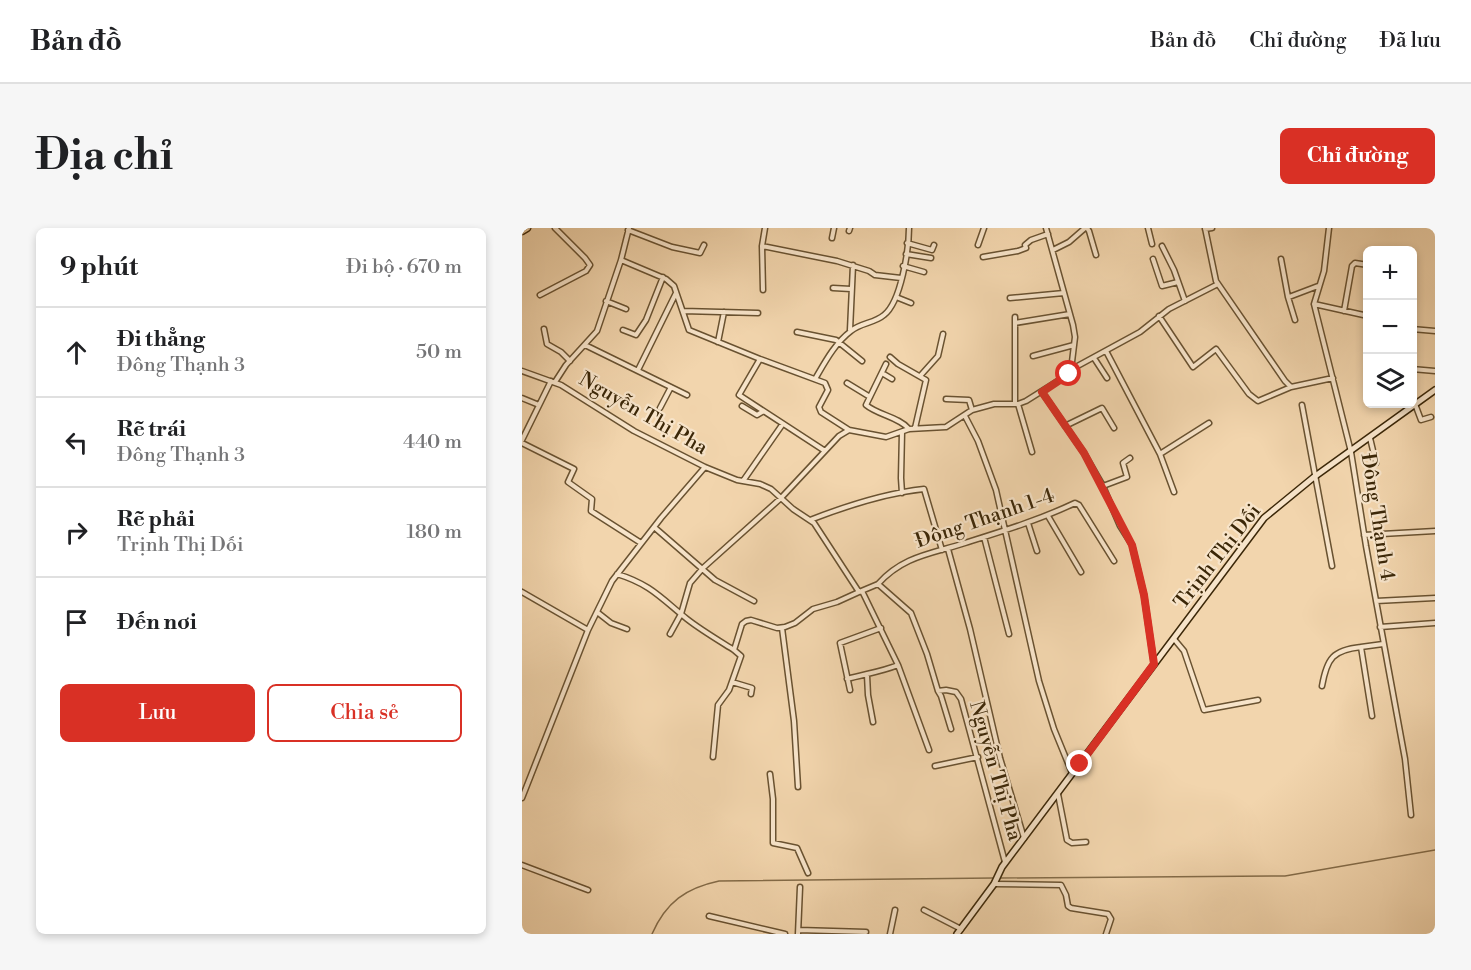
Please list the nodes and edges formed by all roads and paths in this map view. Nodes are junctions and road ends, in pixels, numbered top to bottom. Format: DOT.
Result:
graph roads {
  1 [pos="527,228"];
  2 [pos="555,228"];
  3 [pos="765,228"];
  4 [pos="834,228"];
  5 [pos="909,228"];
  6 [pos="984,228"];
  7 [pos="1046,228"];
  8 [pos="1086,228"];
  9 [pos="1148,228"];
  10 [pos="1212,228"];
  11 [pos="1329,228"];
  12 [pos="628,229"];
  13 [pos="1205,229"];
  14 [pos="522,231"];
  15 [pos="1048,234"];
  16 [pos="832,238"];
  17 [pos="907,243"];
  18 [pos="1152,244"];
  19 [pos="704,245"];
  20 [pos="934,245"];
  21 [pos="978,245"];
  22 [pos="762,246"];
  23 [pos="1162,246"];
  24 [pos="1053,250"];
  25 [pos="906,254"];
  26 [pos="1096,255"];
  27 [pos="983,257"];
  28 [pos="931,258"];
  29 [pos="1153,259"];
  30 [pos="1281,259"];
  31 [pos="621,260"];
  32 [pos="1363,264"];
  33 [pos="853,265"];
  34 [pos="903,266"];
  35 [pos="924,272"];
  36 [pos="663,278"];
  37 [pos="901,278"];
  38 [pos="1178,282"];
  39 [pos="1218,284"];
  40 [pos="1318,286"];
  41 [pos="833,288"];
  42 [pos="851,289"];
  43 [pos="763,290"];
  44 [pos="676,293"];
  45 [pos="1064,293"];
  46 [pos="540,295"];
  47 [pos="896,297"];
  48 [pos="1288,297"];
  49 [pos="1010,298"];
  50 [pos="606,301"];
  51 [pos="1185,301"];
  52 [pos="911,303"];
  53 [pos="1314,304"];
  54 [pos="626,309"];
  55 [pos="683,311"];
  56 [pos="1344,311"];
  57 [pos="724,312"];
  58 [pos="758,313"];
  59 [pos="1070,314"];
  60 [pos="1363,315"];
  61 [pos="1159,316"];
  62 [pos="1295,320"];
  63 [pos="544,329"];
  64 [pos="1417,329"];
  65 [pos="623,330"];
  66 [pos="850,331"];
  67 [pos="1435,331"];
  68 [pos="797,332"];
  69 [pos="943,334"];
  70 [pos="718,342"];
  71 [pos="840,343"];
  72 [pos="585,345"];
  73 [pos="1074,345"];
  74 [pos="1106,351"];
  75 [pos="890,357"];
  76 [pos="1033,357"];
  77 [pos="1094,358"];
  78 [pos="760,359"];
  79 [pos="570,361"];
  80 [pos="862,361"];
  81 [pos="886,364"];
  82 [pos="1417,369"];
  83 [pos="638,370"];
  84 [pos="1071,370"];
  85 [pos="522,371"];
  86 [pos="1435,371"];
  87 [pos="882,373"];
  88 [pos="921,375"];
  89 [pos="1107,378"];
  90 [pos="1333,378"];
  91 [pos="815,379"];
  92 [pos="892,379"];
  93 [pos="553,382"];
  94 [pos="847,383"];
  95 [pos="671,387"];
  96 [pos="1291,387"];
  97 [pos="1435,390"];
  98 [pos="1042,392"];
  99 [pos="687,395"];
  100 [pos="522,398"];
  101 [pos="870,398"];
  102 [pos="946,399"];
  103 [pos="1417,403"];
  104 [pos="1016,404"];
  105 [pos="539,405"];
  106 [pos="1302,405"];
  107 [pos="741,406"];
  108 [pos="660,408"];
  109 [pos="1410,408"];
  110 [pos="1416,408"];
  111 [pos="972,410"];
  112 [pos="763,412"];
  113 [pos="965,416"];
  114 [pos="1431,417"];
  115 [pos="1209,423"];
  116 [pos="782,425"];
  117 [pos="1065,426"];
  118 [pos="915,428"];
  119 [pos="1114,428"];
  120 [pos="909,429"];
  121 [pos="849,430"];
  122 [pos="902,432"];
  123 [pos="1370,438"];
  124 [pos="522,441"];
  125 [pos="825,451"];
  126 [pos="1032,452"];
  127 [pos="1351,452"];
  128 [pos="1160,454"];
  129 [pos="1130,458"];
  130 [pos="1376,463"];
  131 [pos="705,467"];
  132 [pos="1314,477"];
  133 [pos="743,481"];
  134 [pos="1103,486"];
  135 [pos="1174,492"];
  136 [pos="902,493"];
  137 [pos="782,498"];
  138 [pos="1048,516"];
  139 [pos="810,520"];
  140 [pos="1028,523"];
  141 [pos="654,527"];
  142 [pos="1006,530"];
  143 [pos="1435,531"];
  144 [pos="1364,535"];
  145 [pos="984,537"];
  146 [pos="641,543"];
  147 [pos="948,549"];
  148 [pos="942,550"];
  149 [pos="1037,551"];
  150 [pos="1114,561"];
  151 [pos="1332,566"];
  152 [pos="703,568"];
  153 [pos="1081,572"];
  154 [pos="617,574"];
  155 [pos="878,584"];
  156 [pos="861,591"];
  157 [pos="522,592"];
  158 [pos="1435,598"];
  159 [pos="754,601"];
  160 [pos="1376,601"];
  161 [pos="597,612"];
  162 [pos="681,614"];
  163 [pos="1435,623"];
  164 [pos="1380,627"];
  165 [pos="782,628"];
  166 [pos="881,628"];
  167 [pos="627,629"];
  168 [pos="588,630"];
  169 [pos="670,634"];
  170 [pos="1009,634"];
  171 [pos="1173,638"];
  172 [pos="1383,644"];
  173 [pos="1361,647"];
  174 [pos="734,650"];
  175 [pos="1154,664"];
  176 [pos="898,665"];
  177 [pos="867,675"];
  178 [pos="847,679"];
  179 [pos="732,682"];
  180 [pos="1322,686"];
  181 [pos="850,690"];
  182 [pos="938,691"];
  183 [pos="751,694"];
  184 [pos="1258,700"];
  185 [pos="1372,716"];
  186 [pos="873,722"];
  187 [pos="951,729"];
  188 [pos="929,750"];
  189 [pos="713,756"];
  190 [pos="978,757"];
  191 [pos="935,766"];
  192 [pos="771,774"];
  193 [pos="1072,774"];
  194 [pos="798,787"];
  195 [pos="1058,793"];
  196 [pos="522,798"];
  197 [pos="1411,815"];
  198 [pos="1024,839"];
  199 [pos="1086,842"];
  200 [pos="1006,862"];
  201 [pos="522,865"];
  202 [pos="808,873"];
  203 [pos="995,883"];
  204 [pos="800,887"];
  205 [pos="588,890"];
  206 [pos="895,910"];
  207 [pos="924,910"];
  208 [pos="709,916"];
  209 [pos="798,932"];
  210 [pos="866,932"];
  211 [pos="959,932"];
  212 [pos="785,934"];
  213 [pos="890,934"];
  214 [pos="1106,934"];
  1 -- 14 [label="main road"];
  2 -- 46 [label="street"];
  3 -- 22 [label="street"];
  4 -- 16 [label="street"];
  5 -- 17 [label="street"];
  6 -- 21 [label="street"];
  7 -- 15 [label="street"];
  8 -- 24 [label="street"];
  8 -- 26 [label="street"];
  9 -- 18 [label="street"];
  10 -- 13 [label="street"];
  11 -- 40 [label="street, Đông Thạnh 4"];
  12 -- 19 [label="street"];
  12 -- 31 [label="street"];
  13 -- 39 [label="street"];
  15 -- 24 [label="street"];
  15 -- 27 [label="street"];
  17 -- 20 [label="street"];
  17 -- 25 [label="street"];
  22 -- 33 [label="street"];
  22 -- 43 [label="street"];
  23 -- 38 [label="street"];
  24 -- 45 [label="street"];
  25 -- 28 [label="street"];
  25 -- 34 [label="street"];
  29 -- 38 [label="street"];
  30 -- 48 [label="street"];
  31 -- 36 [label="street"];
  31 -- 50 [label="street"];
  32 -- 56 [label="street"];
  33 -- 37 [label="street"];
  33 -- 42 [label="street"];
  34 -- 35 [label="street"];
  34 -- 37 [label="street"];
  36 -- 44 [label="street"];
  36 -- 65 [label="street"];
  37 -- 47 [label="street"];
  38 -- 51 [label="street"];
  39 -- 51 [label="street"];
  39 -- 96 [label="street"];
  40 -- 48 [label="street"];
  40 -- 53 [label="street, Đông Thạnh 4"];
  41 -- 42 [label="street"];
  42 -- 66 [label="street"];
  44 -- 55 [label="street"];
  44 -- 83 [label="street"];
  45 -- 49 [label="street"];
  45 -- 59 [label="street"];
  47 -- 52 [label="street"];
  47 -- 66 [label="street"];
  48 -- 62 [label="street"];
  50 -- 54 [label="street"];
  50 -- 72 [label="street"];
  51 -- 61 [label="street"];
  53 -- 56 [label="street"];
  53 -- 90 [label="street, Đông Thạnh 4"];
  55 -- 57 [label="street"];
  55 -- 70 [label="street"];
  56 -- 60 [label="street"];
  57 -- 58 [label="street"];
  57 -- 70 [label="street"];
  59 -- 73 [label="street"];
  59 -- 104 [label="street"];
  61 -- 74 [label="street"];
  61 -- 96 [label="street"];
  63 -- 79 [label="street"];
  64 -- 67 [label="street"];
  66 -- 71 [label="street"];
  68 -- 71 [label="street"];
  69 -- 88 [label="street"];
  70 -- 78 [label="street"];
  71 -- 80 [label="street"];
  71 -- 91 [label="street"];
  72 -- 79 [label="street"];
  72 -- 83 [label="street"];
  73 -- 76 [label="street"];
  73 -- 84 [label="street"];
  74 -- 77 [label="street"];
  74 -- 128 [label="street"];
  75 -- 88 [label="street"];
  77 -- 84 [label="street"];
  77 -- 89 [label="street"];
  78 -- 91 [label="street"];
  78 -- 112 [label="street"];
  79 -- 93 [label="street"];
  81 -- 87 [label="street"];
  82 -- 86 [label="street"];
  83 -- 95 [label="street"];
  84 -- 98 [label="street"];
  85 -- 93 [label="street, Nguyễn Thị Pha"];
  87 -- 92 [label="street"];
  87 -- 101 [label="street"];
  88 -- 118 [label="street"];
  90 -- 96 [label="street"];
  90 -- 127 [label="street, Đông Thạnh 4"];
  91 -- 121 [label="street"];
  93 -- 105 [label="street"];
  93 -- 131 [label="street, Nguyễn Thị Pha"];
  94 -- 101 [label="street"];
  95 -- 99 [label="street"];
  95 -- 108 [label="street"];
  97 -- 103 [label="main road, Trịnh Thị Dối"];
  98 -- 104 [label="street"];
  98 -- 117 [label="street"];
  100 -- 105 [label="street"];
  101 -- 120 [label="street"];
  102 -- 111 [label="street"];
  104 -- 111 [label="street"];
  104 -- 126 [label="street"];
  105 -- 124 [label="street"];
  106 -- 132 [label="street"];
  107 -- 112 [label="street"];
  109 -- 123 [label="main road, Trịnh Thị Dối"];
  110 -- 114 [label="street"];
  111 -- 113 [label="street"];
  112 -- 116 [label="street"];
  113 -- 118 [label="street"];
  113 -- 142 [label="street"];
  115 -- 128 [label="street"];
  116 -- 125 [label="street"];
  116 -- 133 [label="street"];
  117 -- 119 [label="street"];
  117 -- 134 [label="street"];
  118 -- 120 [label="street"];
  120 -- 122 [label="street"];
  121 -- 122 [label="street"];
  121 -- 125 [label="street"];
  122 -- 136 [label="street"];
  123 -- 127 [label="main road, Trịnh Thị Dối"];
  123 -- 130 [label="street"];
  124 -- 146 [label="street"];
  125 -- 137 [label="street"];
  127 -- 132 [label="main road, Trịnh Thị Dối"];
  127 -- 144 [label="street, Đông Thạnh 4"];
  128 -- 135 [label="street"];
  129 -- 134 [label="street"];
  131 -- 133 [label="street, Nguyễn Thị Pha"];
  131 -- 141 [label="street"];
  132 -- 151 [label="street"];
  132 -- 171 [label="main road, Trịnh Thị Dối"];
  133 -- 137 [label="street, Nguyễn Thị Pha"];
  134 -- 175 [label="street"];
  136 -- 139 [label="street"];
  136 -- 148 [label="street"];
  137 -- 139 [label="street, Nguyễn Thị Pha"];
  137 -- 152 [label="street"];
  138 -- 140 [label="street, Đông Thạnh 1-4"];
  138 -- 150 [label="street, Đông Thạnh 1-4"];
  138 -- 153 [label="street"];
  139 -- 156 [label="street, Nguyễn Thị Pha"];
  140 -- 142 [label="street, Đông Thạnh 1-4"];
  140 -- 149 [label="street"];
  141 -- 146 [label="street"];
  141 -- 152 [label="street"];
  142 -- 145 [label="street, Đông Thạnh 1-4"];
  142 -- 193 [label="street"];
  143 -- 144 [label="street"];
  144 -- 160 [label="street, Đông Thạnh 4"];
  145 -- 147 [label="street, Đông Thạnh 1-4"];
  145 -- 170 [label="street"];
  146 -- 154 [label="street"];
  147 -- 148 [label="street, Đông Thạnh 1-4"];
  147 -- 198 [label="street"];
  148 -- 155 [label="street, Đông Thạnh 1-4"];
  152 -- 159 [label="street"];
  152 -- 162 [label="street"];
  154 -- 161 [label="street"];
  154 -- 162 [label="street"];
  155 -- 156 [label="street"];
  155 -- 182 [label="street, Nguyễn Thị Pha"];
  156 -- 165 [label="street"];
  156 -- 166 [label="street, Nguyễn Thị Pha"];
  157 -- 168 [label="street"];
  158 -- 160 [label="street"];
  160 -- 164 [label="street, Đông Thạnh 4"];
  161 -- 167 [label="street"];
  161 -- 168 [label="street"];
  162 -- 169 [label="street"];
  162 -- 174 [label="street"];
  163 -- 164 [label="street"];
  164 -- 172 [label="street, Đông Thạnh 4"];
  165 -- 174 [label="street"];
  165 -- 194 [label="street"];
  166 -- 176 [label="street, Nguyễn Thị Pha"];
  166 -- 178 [label="street"];
  168 -- 196 [label="street"];
  171 -- 175 [label="main road, Trịnh Thị Dối"];
  171 -- 184 [label="street"];
  172 -- 173 [label="street"];
  172 -- 197 [label="street, Đông Thạnh 4"];
  173 -- 180 [label="street"];
  173 -- 185 [label="street"];
  174 -- 179 [label="street"];
  175 -- 193 [label="main road, Trịnh Thị Dối"];
  176 -- 177 [label="street"];
  176 -- 188 [label="street, Nguyễn Thị Pha"];
  177 -- 178 [label="street"];
  177 -- 186 [label="street"];
  178 -- 181 [label="street"];
  179 -- 183 [label="street"];
  179 -- 189 [label="street"];
  182 -- 187 [label="street"];
  182 -- 190 [label="street, Nguyễn Thị Pha"];
  190 -- 191 [label="street"];
  190 -- 200 [label="street, Nguyễn Thị Pha"];
  192 -- 202 [label="street"];
  193 -- 195 [label="main road, Trịnh Thị Dối"];
  195 -- 198 [label="main road, Trịnh Thị Dối"];
  195 -- 199 [label="street"];
  198 -- 200 [label="main road, Trịnh Thị Dối"];
  200 -- 203 [label="main road, Trịnh Thị Dối"];
  201 -- 205 [label="street"];
  203 -- 211 [label="main road, Trịnh Thị Dối"];
  203 -- 214 [label="street"];
  204 -- 209 [label="street"];
  206 -- 213 [label="street"];
  207 -- 211 [label="street"];
  208 -- 212 [label="street"];
  209 -- 210 [label="street"];
}
